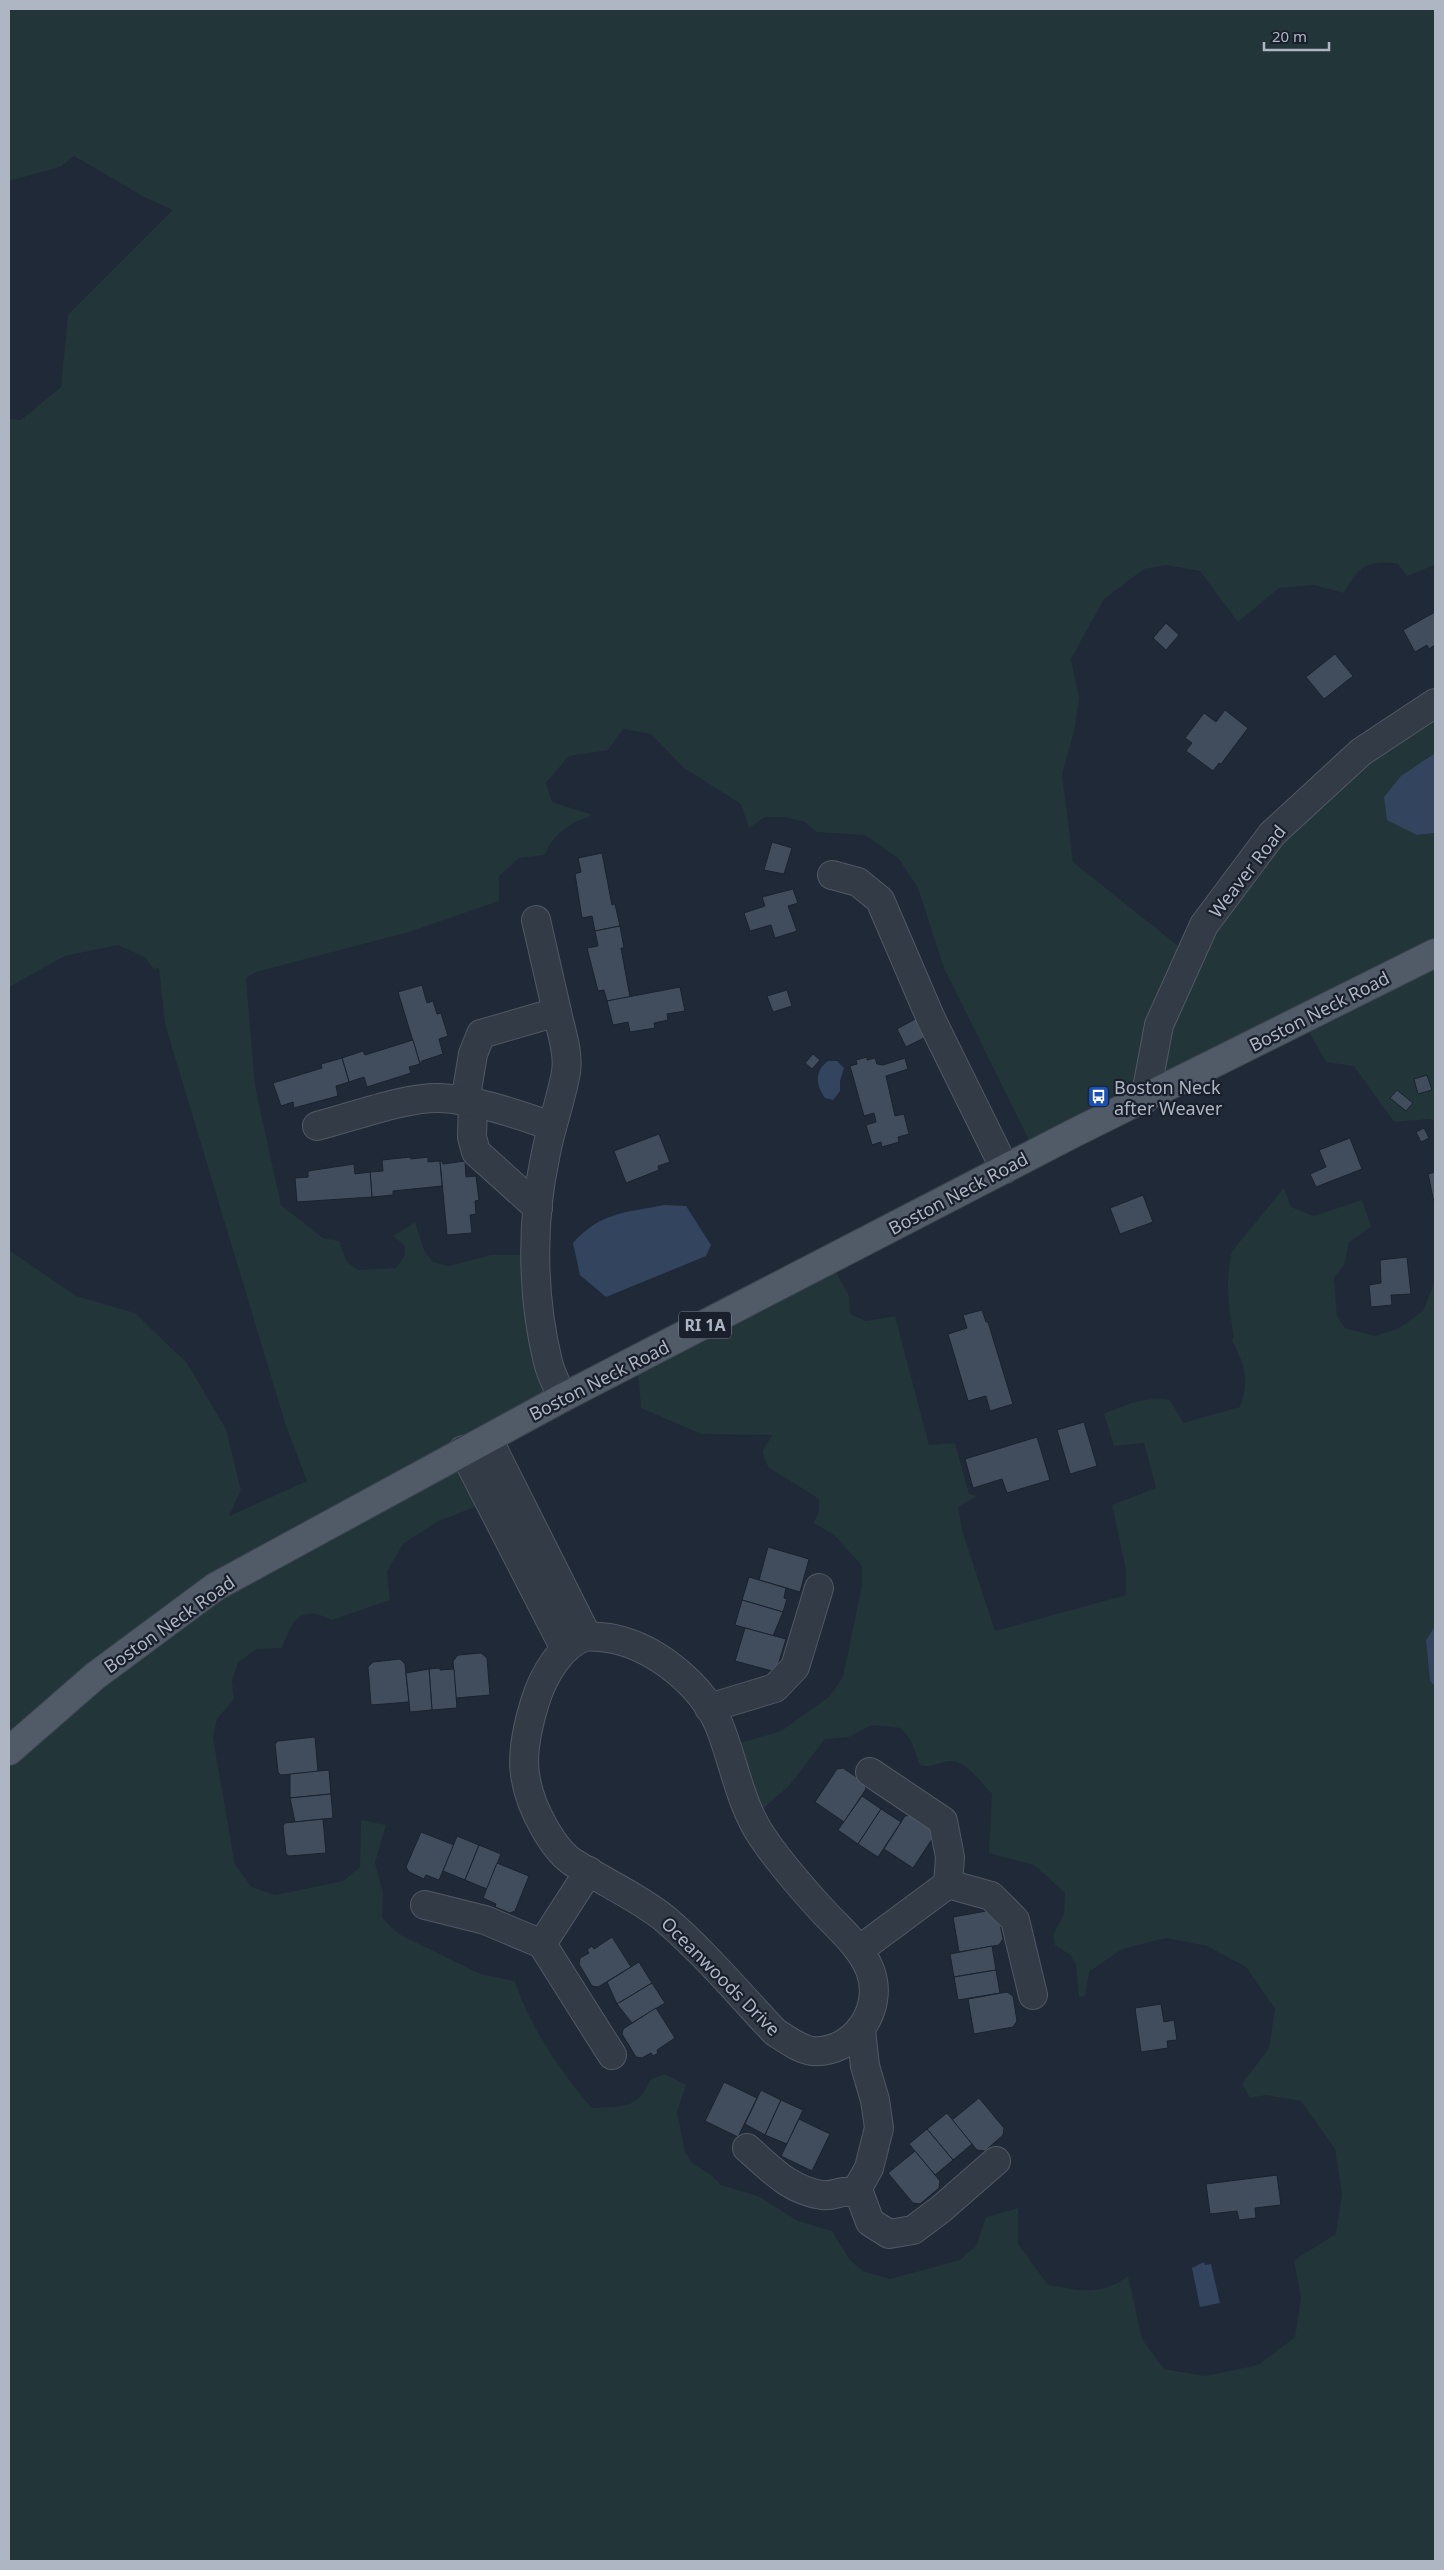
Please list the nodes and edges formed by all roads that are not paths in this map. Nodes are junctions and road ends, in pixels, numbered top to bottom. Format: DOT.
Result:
graph roads {
  1 [pos="1435,703"];
  2 [pos="832,875"];
  3 [pos="536,920"];
  4 [pos="1435,953"];
  5 [pos="557,1012"];
  6 [pos="1145,1099"];
  7 [pos="469,1102"];
  8 [pos="317,1126"];
  9 [pos="552,1126"];
  10 [pos="1005,1169"];
  11 [pos="538,1208"];
  12 [pos="562,1398"];
  13 [pos="488,1439"];
  14 [pos="463,1450"];
  15 [pos="514,1522"];
  16 [pos="820,1588"];
  17 [pos="576,1643"];
  18 [pos="709,1708"];
  19 [pos="9,1752"];
  20 [pos="870,1772"];
  21 [pos="588,1871"];
  22 [pos="948,1884"];
  23 [pos="425,1905"];
  24 [pos="542,1944"];
  25 [pos="859,1950"];
  26 [pos="1033,1995"];
  27 [pos="861,2030"];
  28 [pos="612,2054"];
  29 [pos="747,2148"];
  30 [pos="996,2161"];
  31 [pos="855,2193"];
  1 -- 6 [label="street, Weaver Road"];
  2 -- 10 [label="street"];
  3 -- 5 [label="street"];
  4 -- 6 [label="main road, Boston Neck Road / RI 1A"];
  5 -- 7 [label="street"];
  5 -- 9 [label="street"];
  6 -- 10 [label="main road, Boston Neck Road / RI 1A"];
  7 -- 8 [label="street"];
  7 -- 9 [label="street"];
  7 -- 11 [label="street"];
  9 -- 11 [label="street"];
  10 -- 12 [label="main road, Boston Neck Road / RI 1A"];
  11 -- 12 [label="street"];
  12 -- 13 [label="main road, Boston Neck Road / RI 1A"];
  13 -- 14 [label="main road, Boston Neck Road / RI 1A"];
  13 -- 15 [label="street"];
  14 -- 15 [label="street"];
  14 -- 19 [label="main road, Boston Neck Road / RI 1A"];
  15 -- 17 [label="street"];
  16 -- 18 [label="street"];
  17 -- 18 [label="street, Oceanwoods Drive"];
  17 -- 21 [label="street, Oceanwoods Drive"];
  18 -- 25 [label="street, Oceanwoods Drive"];
  20 -- 22 [label="street"];
  21 -- 24 [label="street"];
  21 -- 27 [label="street, Oceanwoods Drive"];
  22 -- 25 [label="street"];
  22 -- 26 [label="street"];
  23 -- 24 [label="street"];
  24 -- 28 [label="street"];
  25 -- 27 [label="street, Oceanwoods Drive"];
  27 -- 31 [label="street"];
  29 -- 31 [label="street"];
  30 -- 31 [label="street"];
}
